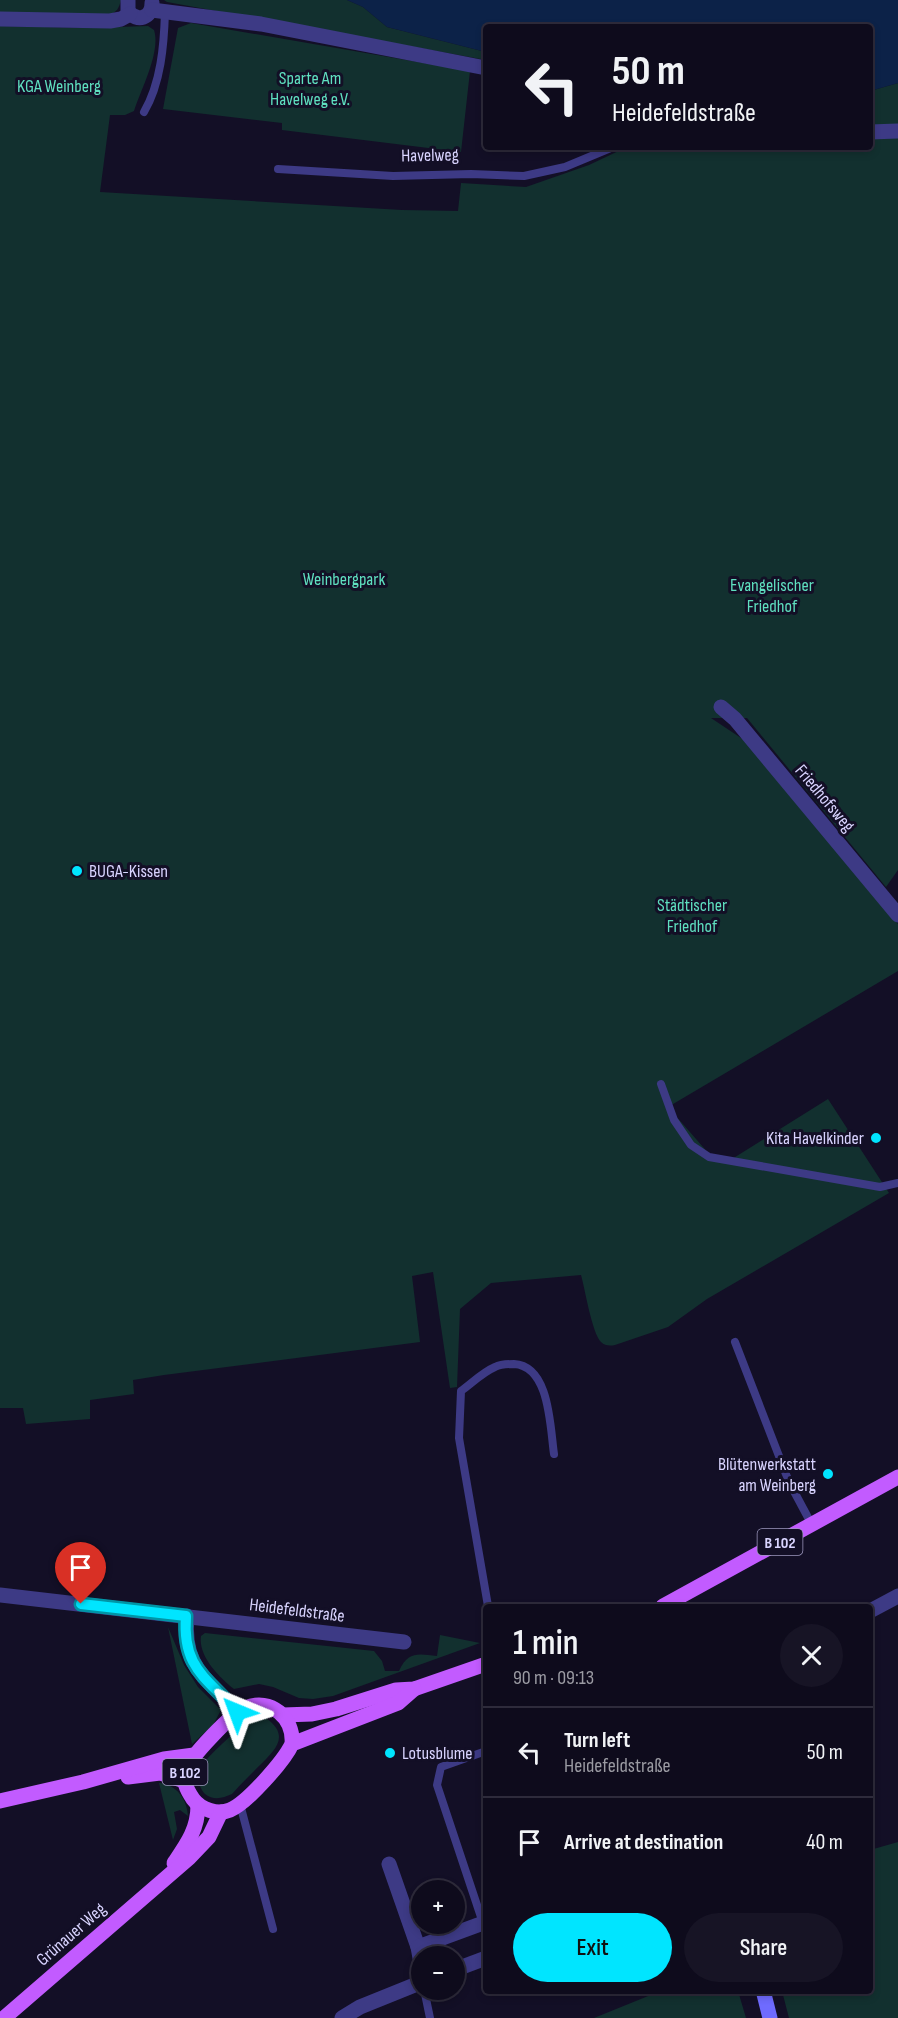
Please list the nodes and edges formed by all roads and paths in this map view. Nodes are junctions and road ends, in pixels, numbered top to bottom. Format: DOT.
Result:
graph roads {
  1 [pos="129,7"];
  2 [pos="156,7"];
  3 [pos="0,19"];
  4 [pos="483,67"];
  5 [pos="144,112"];
  6 [pos="898,131"];
  7 [pos="873,132"];
  8 [pos="606,150"];
  9 [pos="278,169"];
  10 [pos="721,707"];
  11 [pos="898,915"];
  12 [pos="662,1084"];
  13 [pos="898,1183"];
  14 [pos="735,1342"];
  15 [pos="554,1454"];
  16 [pos="898,1477"];
  17 [pos="812,1525"];
  18 [pos="0,1595"];
  19 [pos="898,1596"];
  20 [pos="488,1604"];
  21 [pos="667,1604"];
  22 [pos="873,1609"];
  23 [pos="186,1616"];
  24 [pos="404,1642"];
  25 [pos="483,1665"];
  26 [pos="414,1689"];
  27 [pos="237,1712"];
  28 [pos="283,1715"];
  29 [pos="292,1744"];
  30 [pos="483,1752"];
  31 [pos="194,1755"];
  32 [pos="184,1781"];
  33 [pos="83,1782"];
  34 [pos="0,1801"];
  35 [pos="240,1804"];
  36 [pos="198,1805"];
  37 [pos="221,1812"];
  38 [pos="389,1864"];
  39 [pos="164,1878"];
  40 [pos="483,1919"];
  41 [pos="483,1922"];
  42 [pos="273,1929"];
  43 [pos="418,1946"];
  44 [pos="421,1946"];
  45 [pos="483,1959"];
  46 [pos="465,1966"];
  47 [pos="411,1986"];
  48 [pos="764,1994"];
  49 [pos="426,2000"];
  50 [pos="4,2018"];
  51 [pos="342,2018"];
  52 [pos="430,2018"];
  53 [pos="770,2018"];
  1 -- 2 [label="street"];
  1 -- 3 [label="street"];
  2 -- 4 [label="street"];
  2 -- 5 [label="lane"];
  6 -- 7 [label="street"];
  8 -- 9 [label="lane, Havelweg"];
  10 -- 11 [label="street, Friedhofsweg"];
  12 -- 13 [label="lane"];
  14 -- 17 [label="lane"];
  15 -- 20 [label="lane"];
  16 -- 17 [label="main road, B 102"];
  17 -- 21 [label="main road, B 102"];
  18 -- 23 [label="street, Heidefeldstraße"];
  19 -- 22 [label="street"];
  23 -- 24 [label="street, Heidefeldstraße"];
  23 -- 27 [label="street"];
  25 -- 26 [label="main road"];
  26 -- 28 [label="main road"];
  26 -- 29 [label="main road"];
  27 -- 28 [label="main road"];
  27 -- 31 [label="main road, B 102"];
  28 -- 29 [label="main road"];
  29 -- 35 [label="main road"];
  30 -- 40 [label="lane"];
  31 -- 32 [label="main road, B 102"];
  31 -- 33 [label="main road, B 102"];
  32 -- 33 [label="main road, B 102"];
  32 -- 36 [label="main road, B 102"];
  33 -- 34 [label="main road, B 102"];
  35 -- 37 [label="main road"];
  35 -- 42 [label="lane"];
  36 -- 37 [label="main road, B 102"];
  36 -- 39 [label="main road, Grünauer Weg"];
  37 -- 39 [label="main road, Grünauer Weg"];
  38 -- 43 [label="street"];
  39 -- 50 [label="main road, Grünauer Weg"];
  41 -- 44 [label="street"];
  45 -- 46 [label="street"];
  47 -- 51 [label="street"];
  48 -- 53 [label="street"];
  49 -- 52 [label="lane"];
}
